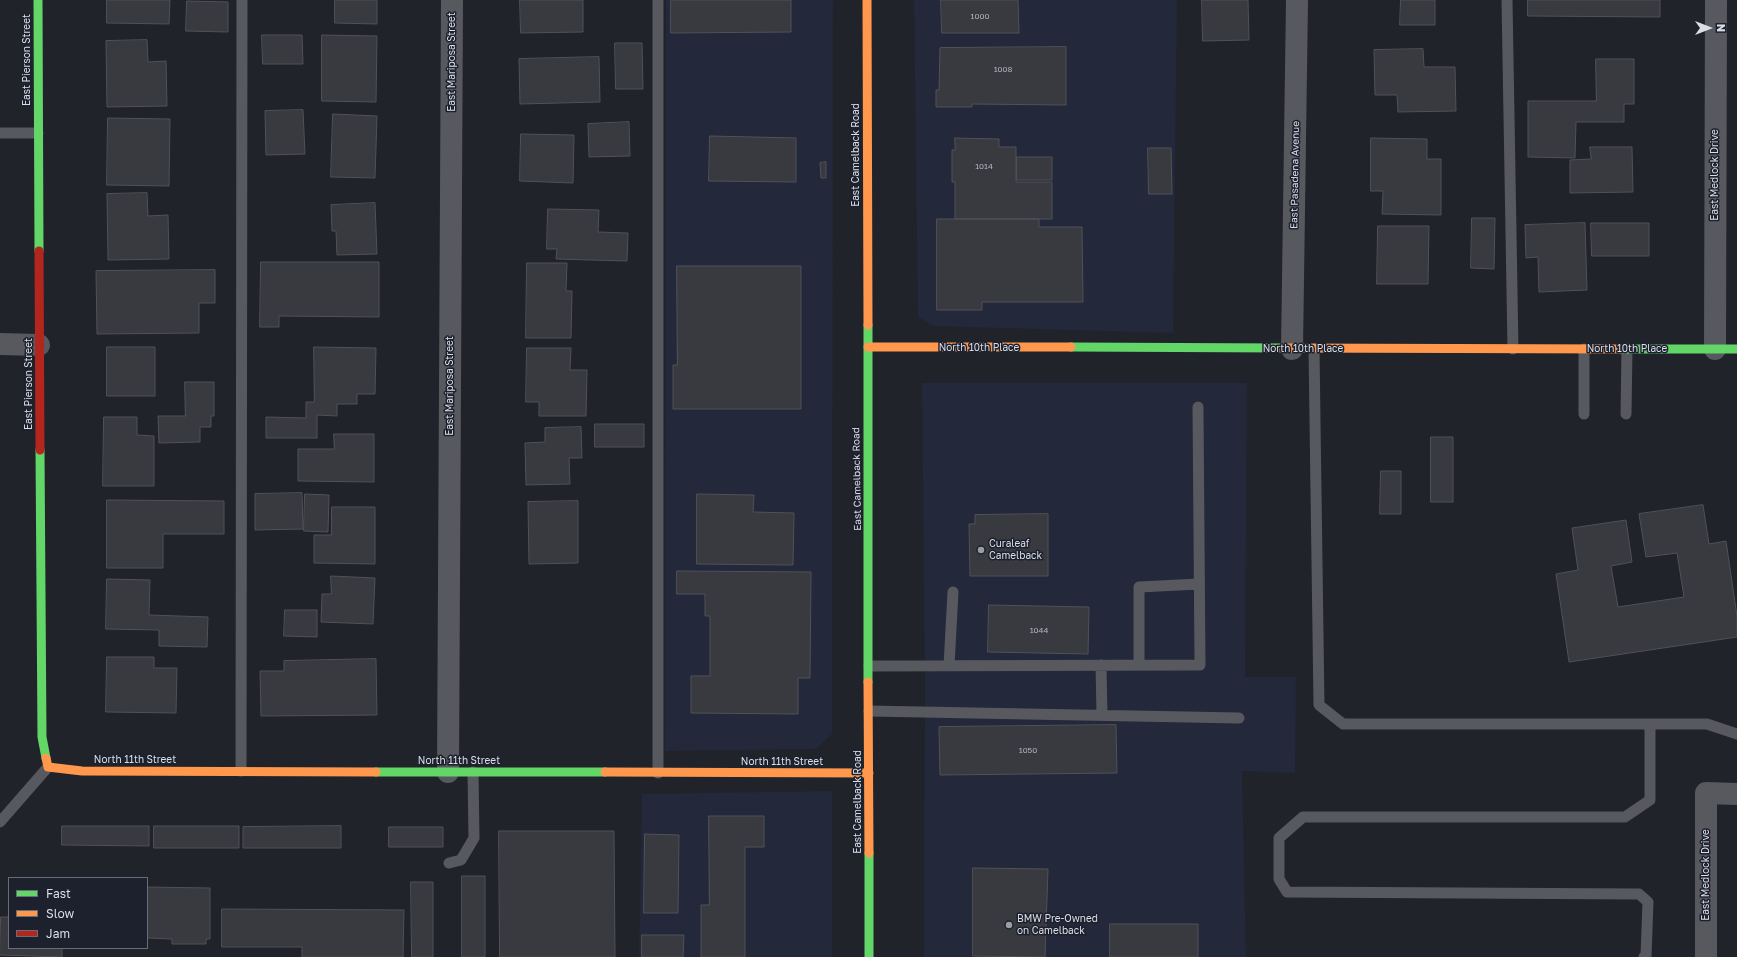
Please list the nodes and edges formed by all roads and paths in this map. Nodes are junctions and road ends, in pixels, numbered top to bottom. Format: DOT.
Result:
graph roads {
  1 [pos="38,0"];
  2 [pos="242,0"];
  3 [pos="452,0"];
  4 [pos="658,0"];
  5 [pos="867,0"];
  6 [pos="1297,0"];
  7 [pos="1507,0"];
  8 [pos="1716,0"];
  9 [pos="38,132"];
  10 [pos="0,133"];
  11 [pos="0,344"];
  12 [pos="39,345"];
  13 [pos="868,347"];
  14 [pos="1292,349"];
  15 [pos="1314,349"];
  16 [pos="1513,349"];
  17 [pos="1584,349"];
  18 [pos="1627,349"];
  19 [pos="1714,349"];
  20 [pos="1737,349"];
  21 [pos="1198,407"];
  22 [pos="1584,414"];
  23 [pos="1626,414"];
  24 [pos="1199,584"];
  25 [pos="953,592"];
  26 [pos="1101,665"];
  27 [pos="1139,665"];
  28 [pos="870,666"];
  29 [pos="949,666"];
  30 [pos="870,711"];
  31 [pos="1102,715"];
  32 [pos="1240,718"];
  33 [pos="1650,724"];
  34 [pos="1737,734"];
  35 [pos="48,767"];
  36 [pos="241,772"];
  37 [pos="448,772"];
  38 [pos="473,772"];
  39 [pos="658,773"];
  40 [pos="870,773"];
  41 [pos="1737,794"];
  42 [pos="0,822"];
  43 [pos="449,863"];
  44 [pos="870,957"];
  45 [pos="1644,957"];
  46 [pos="1706,957"];
  1 -- 9 [label="street, East Pierson Street"];
  2 -- 36 [label="lane"];
  3 -- 37 [label="street, East Mariposa Street"];
  4 -- 39 [label="lane"];
  5 -- 13 [label="street, East Camelback Road"];
  6 -- 14 [label="street, East Pasadena Avenue"];
  7 -- 16 [label="lane"];
  8 -- 19 [label="street, East Medlock Drive"];
  9 -- 10 [label="lane"];
  9 -- 12 [label="street, East Pierson Street"];
  11 -- 12 [label="street"];
  12 -- 35 [label="street, East Pierson Street"];
  13 -- 14 [label="street, North 10th Place"];
  13 -- 28 [label="street, East Camelback Road"];
  14 -- 15 [label="street, North 10th Place"];
  15 -- 16 [label="street, North 10th Place"];
  15 -- 33 [label="lane"];
  16 -- 17 [label="street, North 10th Place"];
  17 -- 18 [label="street, North 10th Place"];
  17 -- 22 [label="lane"];
  18 -- 19 [label="street, North 10th Place"];
  18 -- 23 [label="lane"];
  19 -- 20 [label="street, North 10th Place"];
  21 -- 24 [label="lane"];
  24 -- 27 [label="lane"];
  24 -- 27 [label="lane"];
  25 -- 29 [label="lane"];
  26 -- 27 [label="lane"];
  26 -- 29 [label="lane"];
  26 -- 31 [label="lane"];
  28 -- 29 [label="lane"];
  28 -- 30 [label="street, East Camelback Road"];
  30 -- 31 [label="lane"];
  30 -- 40 [label="street, East Camelback Road"];
  31 -- 32 [label="lane"];
  33 -- 34 [label="lane"];
  33 -- 45 [label="lane"];
  35 -- 36 [label="street, North 11th Street"];
  35 -- 42 [label="lane"];
  36 -- 37 [label="street, North 11th Street"];
  37 -- 38 [label="street, North 11th Street"];
  38 -- 39 [label="street, North 11th Street"];
  38 -- 43 [label="lane"];
  39 -- 40 [label="street, North 11th Street"];
  40 -- 44 [label="street, East Camelback Road"];
  41 -- 46 [label="street, East Medlock Drive"];
}
